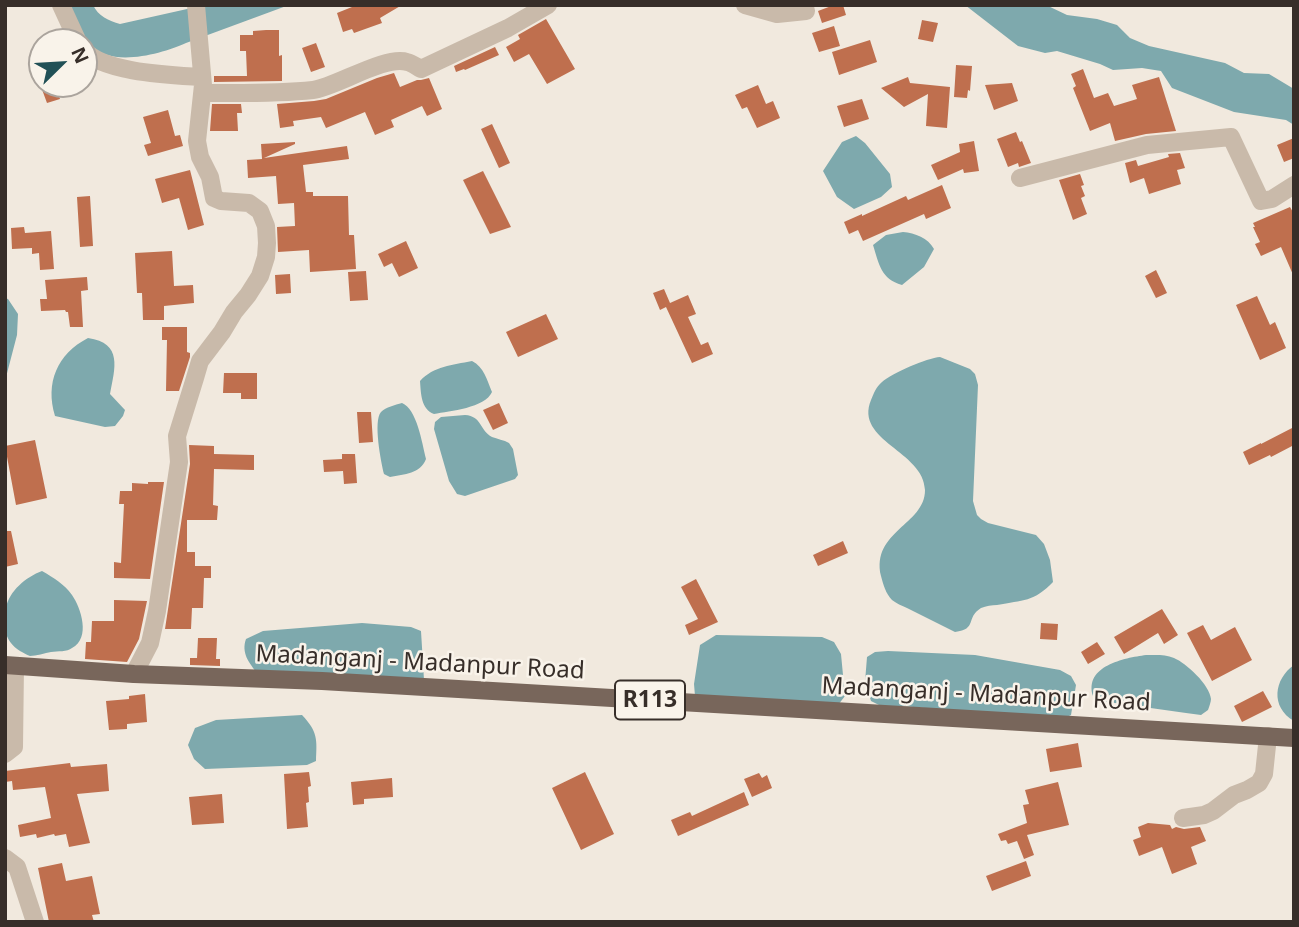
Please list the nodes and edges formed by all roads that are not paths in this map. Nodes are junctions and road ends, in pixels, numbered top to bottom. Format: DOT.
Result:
graph roads {
  1 [pos="61,5"];
  2 [pos="196,5"];
  3 [pos="548,5"];
  4 [pos="745,5"];
  5 [pos="806,11"];
  6 [pos="72,28"];
  7 [pos="98,61"];
  8 [pos="202,85"];
  9 [pos="1020,178"];
  10 [pos="1294,185"];
  11 [pos="10,666"];
  12 [pos="134,674"];
  13 [pos="1268,736"];
  14 [pos="1294,737"];
  15 [pos="5,754"];
  16 [pos="1183,818"];
  17 [pos="5,858"];
  18 [pos="35,922"];
  1 -- 6 [label="street"];
  2 -- 8 [label="street"];
  3 -- 8 [label="street"];
  4 -- 5 [label="street"];
  7 -- 8 [label="street"];
  8 -- 12 [label="street"];
  9 -- 10 [label="street"];
  11 -- 12 [label="main road, Madanganj - Madanpur Road / R113"];
  11 -- 15 [label="street"];
  12 -- 13 [label="main road, Madanganj - Madanpur Road / R113"];
  13 -- 14 [label="main road, Madanganj - Madanpur Road / R113"];
  13 -- 16 [label="street"];
  17 -- 18 [label="street"];
}
